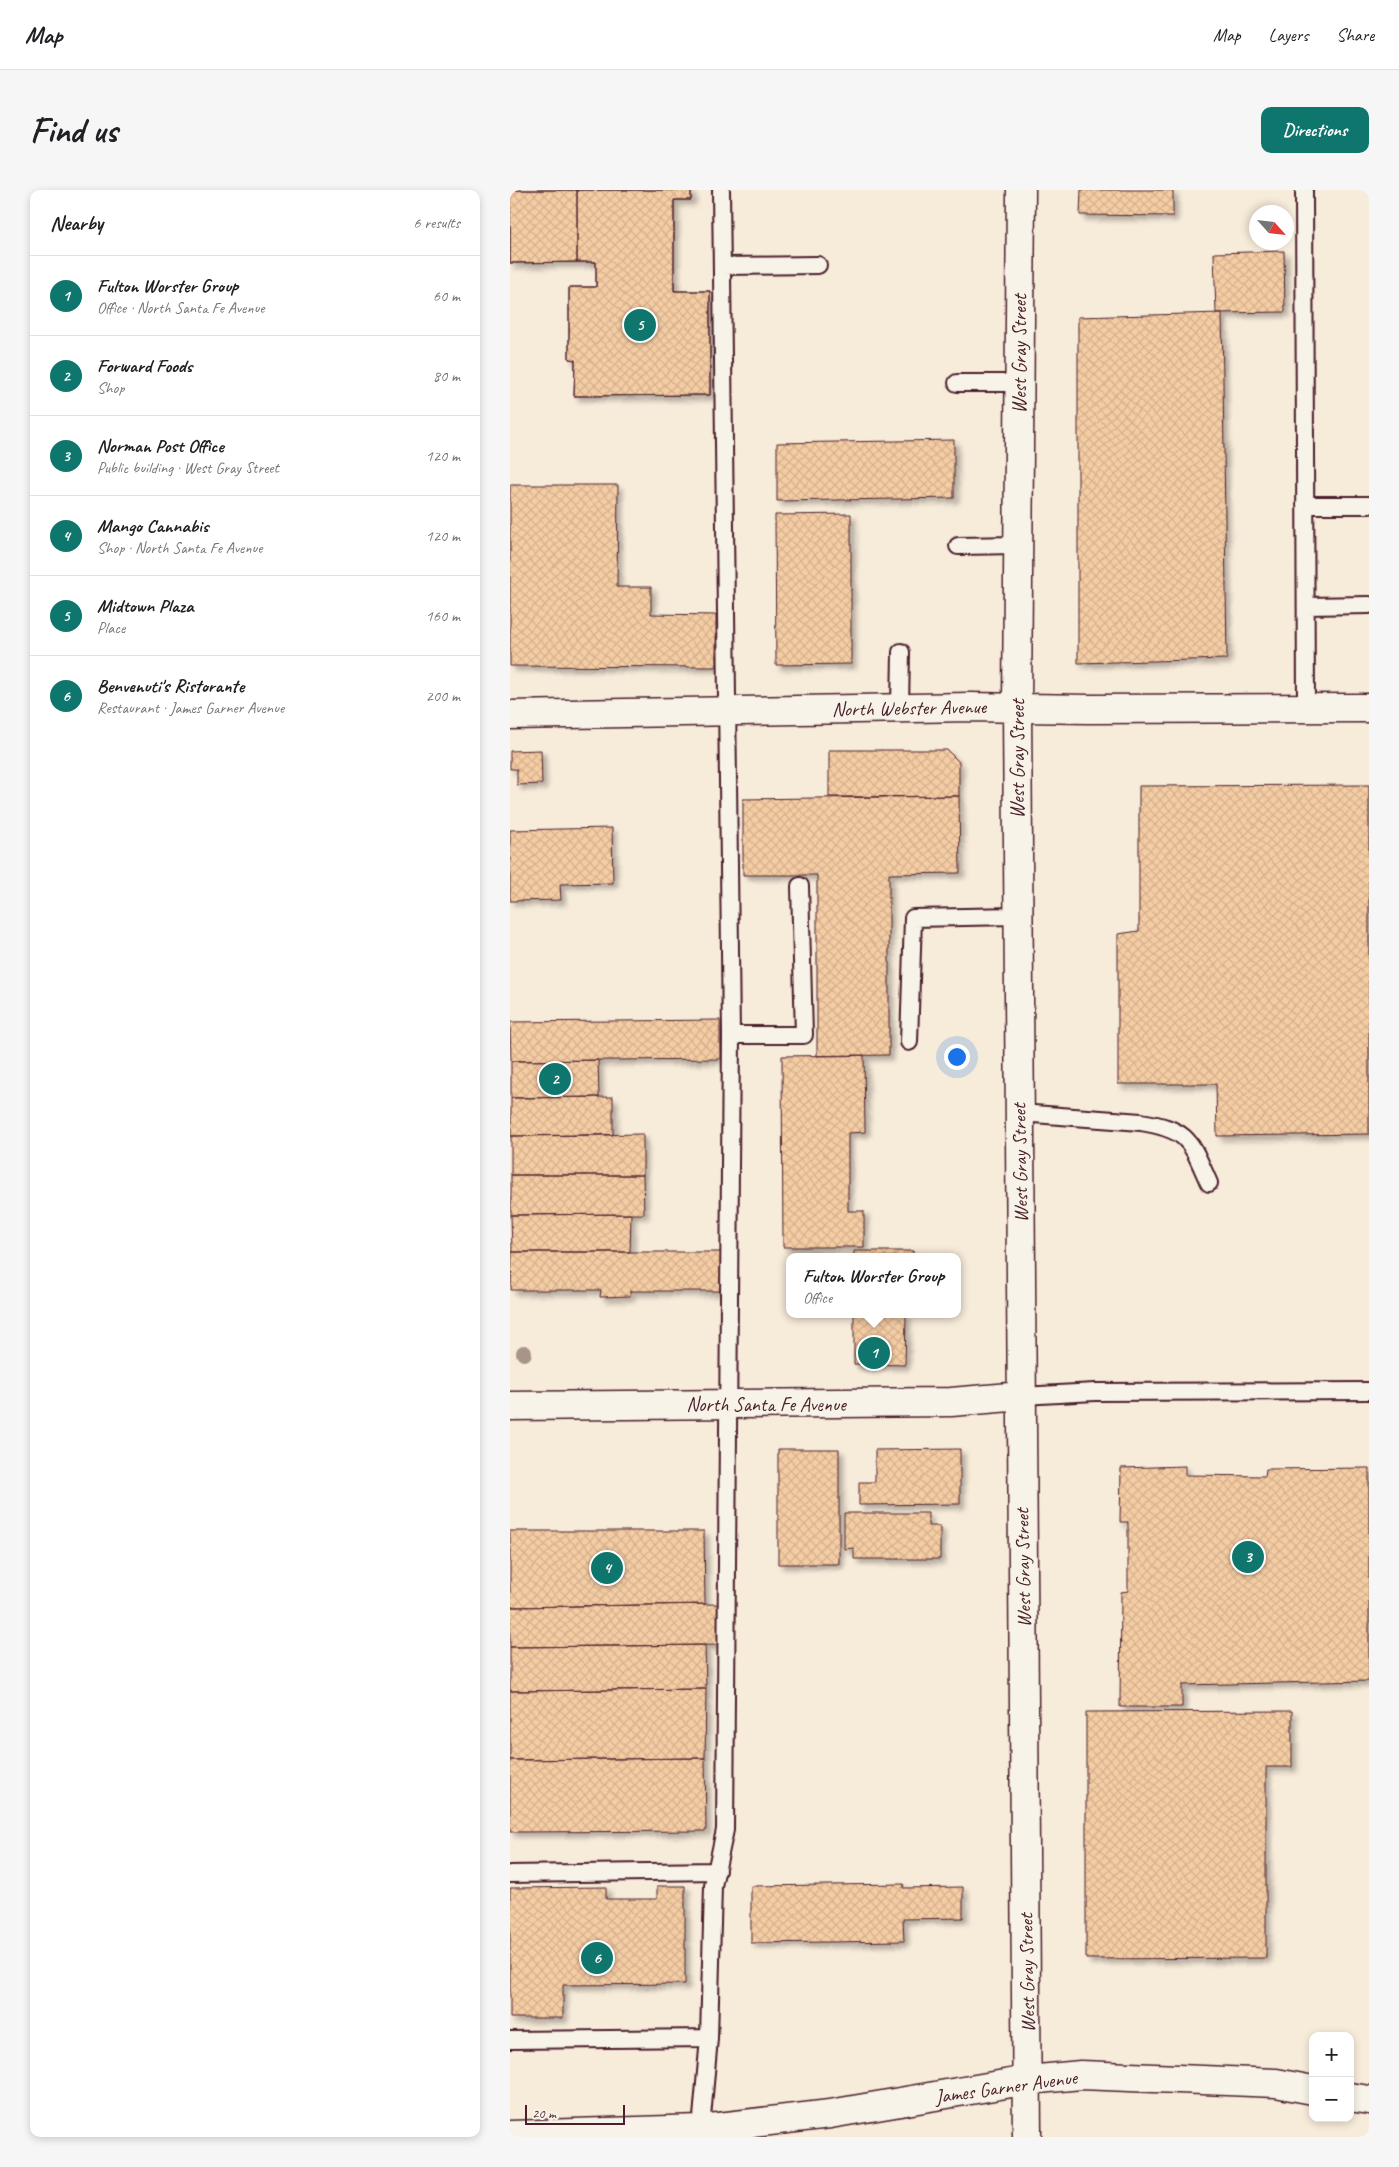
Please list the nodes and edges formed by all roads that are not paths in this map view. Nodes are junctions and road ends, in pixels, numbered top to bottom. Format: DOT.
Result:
graph roads {
  1 [pos="721,190"];
  2 [pos="1021,190"];
  3 [pos="1304,190"];
  4 [pos="818,265"];
  5 [pos="722,266"];
  6 [pos="957,383"];
  7 [pos="1019,383"];
  8 [pos="1305,504"];
  9 [pos="1369,504"];
  10 [pos="1018,545"];
  11 [pos="958,546"];
  12 [pos="1369,605"];
  13 [pos="1306,606"];
  14 [pos="900,652"];
  15 [pos="1017,707"];
  16 [pos="1306,707"];
  17 [pos="900,708"];
  18 [pos="1369,708"];
  19 [pos="728,711"];
  20 [pos="510,715"];
  21 [pos="800,886"];
  22 [pos="1017,916"];
  23 [pos="731,1035"];
  24 [pos="909,1042"];
  25 [pos="1020,1113"];
  26 [pos="1209,1182"];
  27 [pos="1369,1391"];
  28 [pos="1022,1396"];
  29 [pos="727,1404"];
  30 [pos="510,1406"];
  31 [pos="717,1871"];
  32 [pos="510,1874"];
  33 [pos="709,2038"];
  34 [pos="510,2040"];
  35 [pos="1028,2080"];
  36 [pos="1309,2089"];
  37 [pos="1354,2098"];
  38 [pos="1369,2100"];
  39 [pos="710,2133"];
  40 [pos="510,2135"];
  41 [pos="1027,2137"];
  1 -- 5 [label="lane"];
  2 -- 7 [label="street, West Gray Street"];
  3 -- 8 [label="lane"];
  4 -- 5 [label="lane"];
  5 -- 19 [label="lane"];
  6 -- 7 [label="lane"];
  7 -- 10 [label="street, West Gray Street"];
  8 -- 9 [label="lane"];
  8 -- 13 [label="lane"];
  10 -- 11 [label="lane"];
  10 -- 15 [label="street, West Gray Street"];
  12 -- 13 [label="lane"];
  13 -- 16 [label="lane"];
  14 -- 17 [label="lane"];
  15 -- 16 [label="street, North Webster Avenue"];
  15 -- 17 [label="street, North Webster Avenue"];
  15 -- 22 [label="street, West Gray Street"];
  16 -- 18 [label="street, North Webster Avenue"];
  17 -- 19 [label="street, North Webster Avenue"];
  19 -- 20 [label="street, North Webster Avenue"];
  19 -- 23 [label="lane"];
  21 -- 23 [label="lane"];
  22 -- 24 [label="lane"];
  22 -- 25 [label="street, West Gray Street"];
  23 -- 29 [label="lane"];
  25 -- 26 [label="lane"];
  25 -- 28 [label="street, West Gray Street"];
  27 -- 28 [label="lane"];
  28 -- 29 [label="street, North Santa Fe Avenue"];
  28 -- 35 [label="street, West Gray Street"];
  29 -- 30 [label="street, North Santa Fe Avenue"];
  29 -- 31 [label="lane"];
  31 -- 32 [label="lane"];
  31 -- 33 [label="lane"];
  33 -- 34 [label="lane"];
  33 -- 39 [label="lane"];
  35 -- 36 [label="street, James Garner Avenue"];
  35 -- 39 [label="street, James Garner Avenue"];
  35 -- 41 [label="street, West Gray Street"];
  37 -- 38 [label="street"];
  39 -- 40 [label="street, James Garner Avenue"];
}
